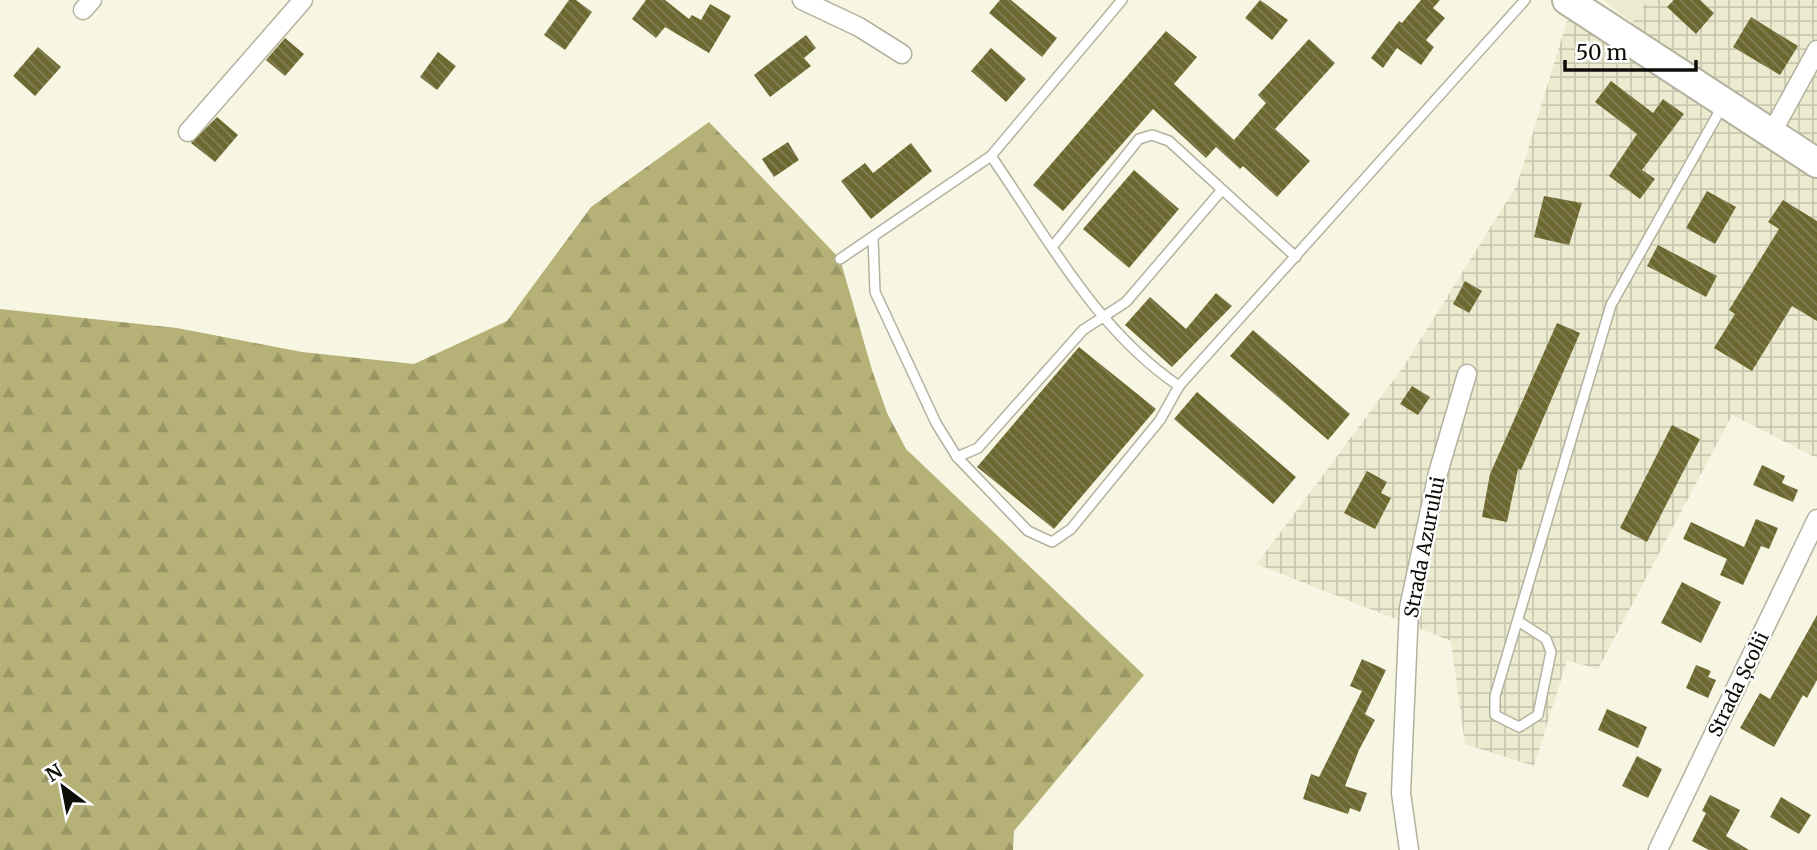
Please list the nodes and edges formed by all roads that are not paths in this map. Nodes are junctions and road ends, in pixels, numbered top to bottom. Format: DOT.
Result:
graph roads {
  1 [pos="303,0"];
  2 [pos="802,0"];
  3 [pos="1122,0"];
  4 [pos="1525,0"];
  5 [pos="1567,0"];
  6 [pos="1817,50"];
  7 [pos="902,54"];
  8 [pos="1723,104"];
  9 [pos="188,132"];
  10 [pos="1771,134"];
  11 [pos="991,156"];
  12 [pos="1817,163"];
  13 [pos="1221,191"];
  14 [pos="873,238"];
  15 [pos="1054,246"];
  16 [pos="1296,257"];
  17 [pos="840,259"];
  18 [pos="1101,317"];
  19 [pos="1467,374"];
  20 [pos="1179,386"];
  21 [pos="957,457"];
  22 [pos="1817,519"];
  23 [pos="1518,621"];
  24 [pos="1409,850"];
  25 [pos="1658,850"];
  1 -- 9 [label="street"];
  2 -- 7 [label="street"];
  3 -- 11 [label="lane"];
  4 -- 16 [label="lane"];
  5 -- 8 [label="main road"];
  6 -- 10 [label="street"];
  8 -- 10 [label="main road"];
  8 -- 23 [label="lane"];
  10 -- 12 [label="main road"];
  11 -- 14 [label="lane"];
  11 -- 15 [label="lane"];
  13 -- 15 [label="lane"];
  13 -- 16 [label="lane"];
  13 -- 18 [label="lane"];
  14 -- 17 [label="lane"];
  14 -- 21 [label="lane"];
  15 -- 18 [label="lane"];
  16 -- 20 [label="lane"];
  18 -- 20 [label="lane"];
  18 -- 21 [label="lane"];
  19 -- 24 [label="street, Strada Azurului"];
  20 -- 21 [label="lane"];
  22 -- 25 [label="street, Strada Școlii"];
  23 -- 23 [label="lane"];
}
